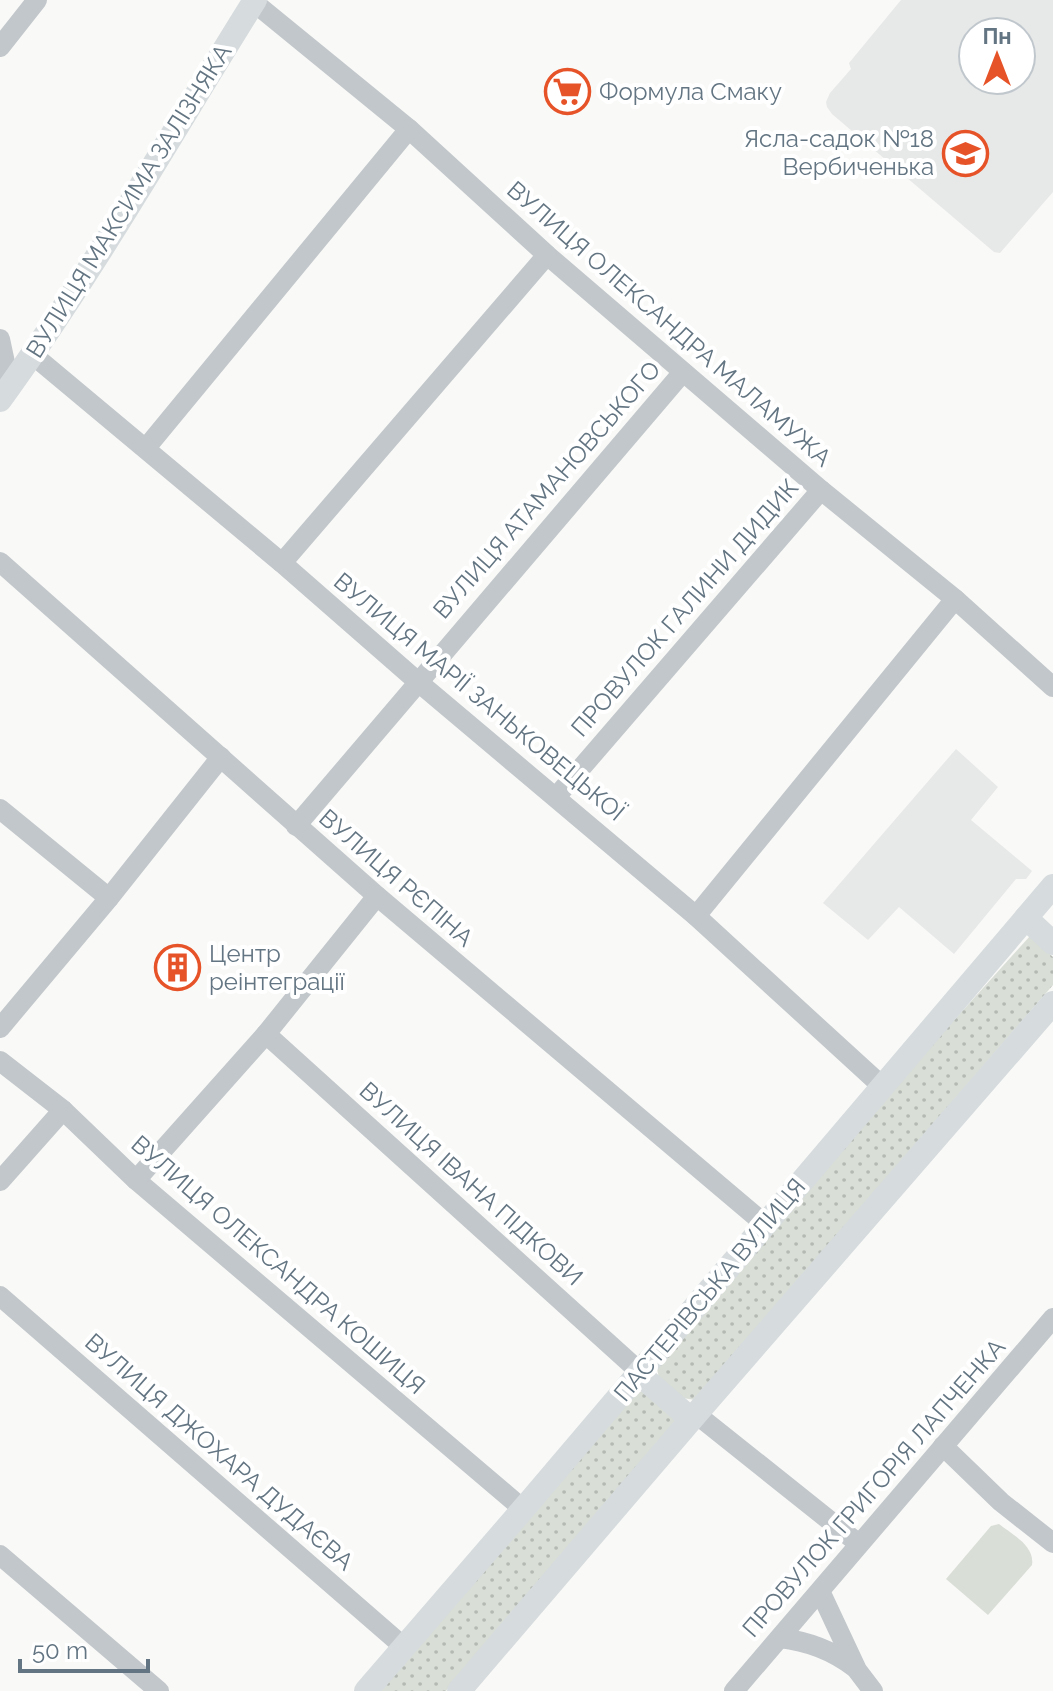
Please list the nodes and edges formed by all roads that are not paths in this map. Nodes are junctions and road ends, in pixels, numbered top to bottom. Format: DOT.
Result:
graph roads {
  1 [pos="37,0"];
  2 [pos="253,1"];
  3 [pos="0,47"];
  4 [pos="409,129"];
  5 [pos="547,255"];
  6 [pos="0,339"];
  7 [pos="33,355"];
  8 [pos="683,372"];
  9 [pos="5,393"];
  10 [pos="146,448"];
  11 [pos="821,490"];
  12 [pos="0,562"];
  13 [pos="282,563"];
  14 [pos="955,599"];
  15 [pos="417,681"];
  16 [pos="1053,687"];
  17 [pos="221,757"];
  18 [pos="556,797"];
  19 [pos="0,809"];
  20 [pos="296,826"];
  21 [pos="1053,886"];
  22 [pos="377,896"];
  23 [pos="109,898"];
  24 [pos="696,916"];
  25 [pos="1026,918"];
  26 [pos="1053,943"];
  27 [pos="1053,1003"];
  28 [pos="0,1028"];
  29 [pos="266,1034"];
  30 [pos="0,1061"];
  31 [pos="883,1087"];
  32 [pos="63,1110"];
  33 [pos="136,1180"];
  34 [pos="0,1181"];
  35 [pos="766,1225"];
  36 [pos="0,1296"];
  37 [pos="1053,1318"];
  38 [pos="640,1373"];
  39 [pos="693,1417"];
  40 [pos="943,1446"];
  41 [pos="523,1509"];
  42 [pos="1053,1543"];
  43 [pos="859,1544"];
  44 [pos="0,1555"];
  45 [pos="820,1591"];
  46 [pos="780,1638"];
  47 [pos="404,1647"];
  48 [pos="857,1670"];
  49 [pos="159,1691"];
  50 [pos="366,1691"];
  51 [pos="459,1691"];
  52 [pos="734,1691"];
  53 [pos="873,1691"];
  1 -- 3 [label="street"];
  2 -- 4 [label="street, ВУЛИЦЯ ОЛЕКСАНДРА МАЛАМУЖА"];
  2 -- 7 [label="main road, ВУЛИЦЯ МАКСИМА ЗАЛІЗНЯКА"];
  4 -- 5 [label="street, ВУЛИЦЯ ОЛЕКСАНДРА МАЛАМУЖА"];
  4 -- 10 [label="street"];
  5 -- 8 [label="street, ВУЛИЦЯ ОЛЕКСАНДРА МАЛАМУЖА"];
  5 -- 13 [label="street"];
  6 -- 9 [label="street"];
  7 -- 9 [label="main road, ВУЛИЦЯ МАКСИМА ЗАЛІЗНЯКА"];
  7 -- 10 [label="street, ВУЛИЦЯ МАРІЇ ЗАНЬКОВЕЦЬКОЇ"];
  8 -- 11 [label="street, ВУЛИЦЯ ОЛЕКСАНДРА МАЛАМУЖА"];
  8 -- 15 [label="street, ВУЛИЦЯ АТАМАНОВСЬКОГО"];
  10 -- 13 [label="street, ВУЛИЦЯ МАРІЇ ЗАНЬКОВЕЦЬКОЇ"];
  11 -- 14 [label="street, ВУЛИЦЯ ОЛЕКСАНДРА МАЛАМУЖА"];
  11 -- 18 [label="street, ПРОВУЛОК ГАЛИНИ ДИДИК"];
  12 -- 17 [label="street, ВУЛИЦЯ РЄПІНА"];
  13 -- 15 [label="street, ВУЛИЦЯ МАРІЇ ЗАНЬКОВЕЦЬКОЇ"];
  14 -- 16 [label="street, ВУЛИЦЯ ОЛЕКСАНДРА МАЛАМУЖА"];
  14 -- 24 [label="street"];
  15 -- 18 [label="street, ВУЛИЦЯ МАРІЇ ЗАНЬКОВЕЦЬКОЇ"];
  15 -- 20 [label="street, ВУЛИЦЯ АТАМАНОВСЬКОГО"];
  17 -- 20 [label="street, ВУЛИЦЯ РЄПІНА"];
  17 -- 23 [label="street"];
  18 -- 24 [label="street, ВУЛИЦЯ МАРІЇ ЗАНЬКОВЕЦЬКОЇ"];
  19 -- 23 [label="street"];
  20 -- 22 [label="street, ВУЛИЦЯ РЄПІНА"];
  21 -- 25 [label="main road, ПАСТЕРІВСЬКА ВУЛИЦЯ"];
  22 -- 29 [label="street"];
  22 -- 35 [label="street, ВУЛИЦЯ РЄПІНА"];
  23 -- 28 [label="street"];
  24 -- 31 [label="street, ВУЛИЦЯ МАРІЇ ЗАНЬКОВЕЦЬКОЇ"];
  25 -- 26 [label="main road"];
  25 -- 31 [label="main road, ПАСТЕРІВСЬКА ВУЛИЦЯ"];
  27 -- 39 [label="main road"];
  29 -- 33 [label="street"];
  29 -- 38 [label="street, ВУЛИЦЯ ІВАНА ПІДКОВИ"];
  30 -- 32 [label="street, ВУЛИЦЯ ОЛЕКСАНДРА КОШИЦЯ"];
  31 -- 35 [label="main road, ПАСТЕРІВСЬКА ВУЛИЦЯ"];
  32 -- 33 [label="street, ВУЛИЦЯ ОЛЕКСАНДРА КОШИЦЯ"];
  32 -- 34 [label="street"];
  33 -- 41 [label="street, ВУЛИЦЯ ОЛЕКСАНДРА КОШИЦЯ"];
  35 -- 38 [label="main road, ПАСТЕРІВСЬКА ВУЛИЦЯ"];
  36 -- 47 [label="street, ВУЛИЦЯ ДЖОХАРА ДУДАЄВА"];
  37 -- 40 [label="street, ПРОВУЛОК ГРИГОРІЯ ЛАПЧЕНКА"];
  38 -- 39 [label="main road"];
  38 -- 41 [label="main road, ПАСТЕРІВСЬКА ВУЛИЦЯ"];
  39 -- 43 [label="street"];
  39 -- 51 [label="main road"];
  40 -- 42 [label="street"];
  40 -- 43 [label="street, ПРОВУЛОК ГРИГОРІЯ ЛАПЧЕНКА"];
  41 -- 47 [label="main road, ПАСТЕРІВСЬКА ВУЛИЦЯ"];
  43 -- 45 [label="street, ПРОВУЛОК ГРИГОРІЯ ЛАПЧЕНКА"];
  44 -- 49 [label="street"];
  45 -- 46 [label="street, ПРОВУЛОК ГРИГОРІЯ ЛАПЧЕНКА"];
  45 -- 48 [label="street"];
  46 -- 48 [label="street"];
  46 -- 52 [label="street, ПРОВУЛОК ГРИГОРІЯ ЛАПЧЕНКА"];
  47 -- 50 [label="main road, ПАСТЕРІВСЬКА ВУЛИЦЯ"];
  48 -- 53 [label="street"];
}
